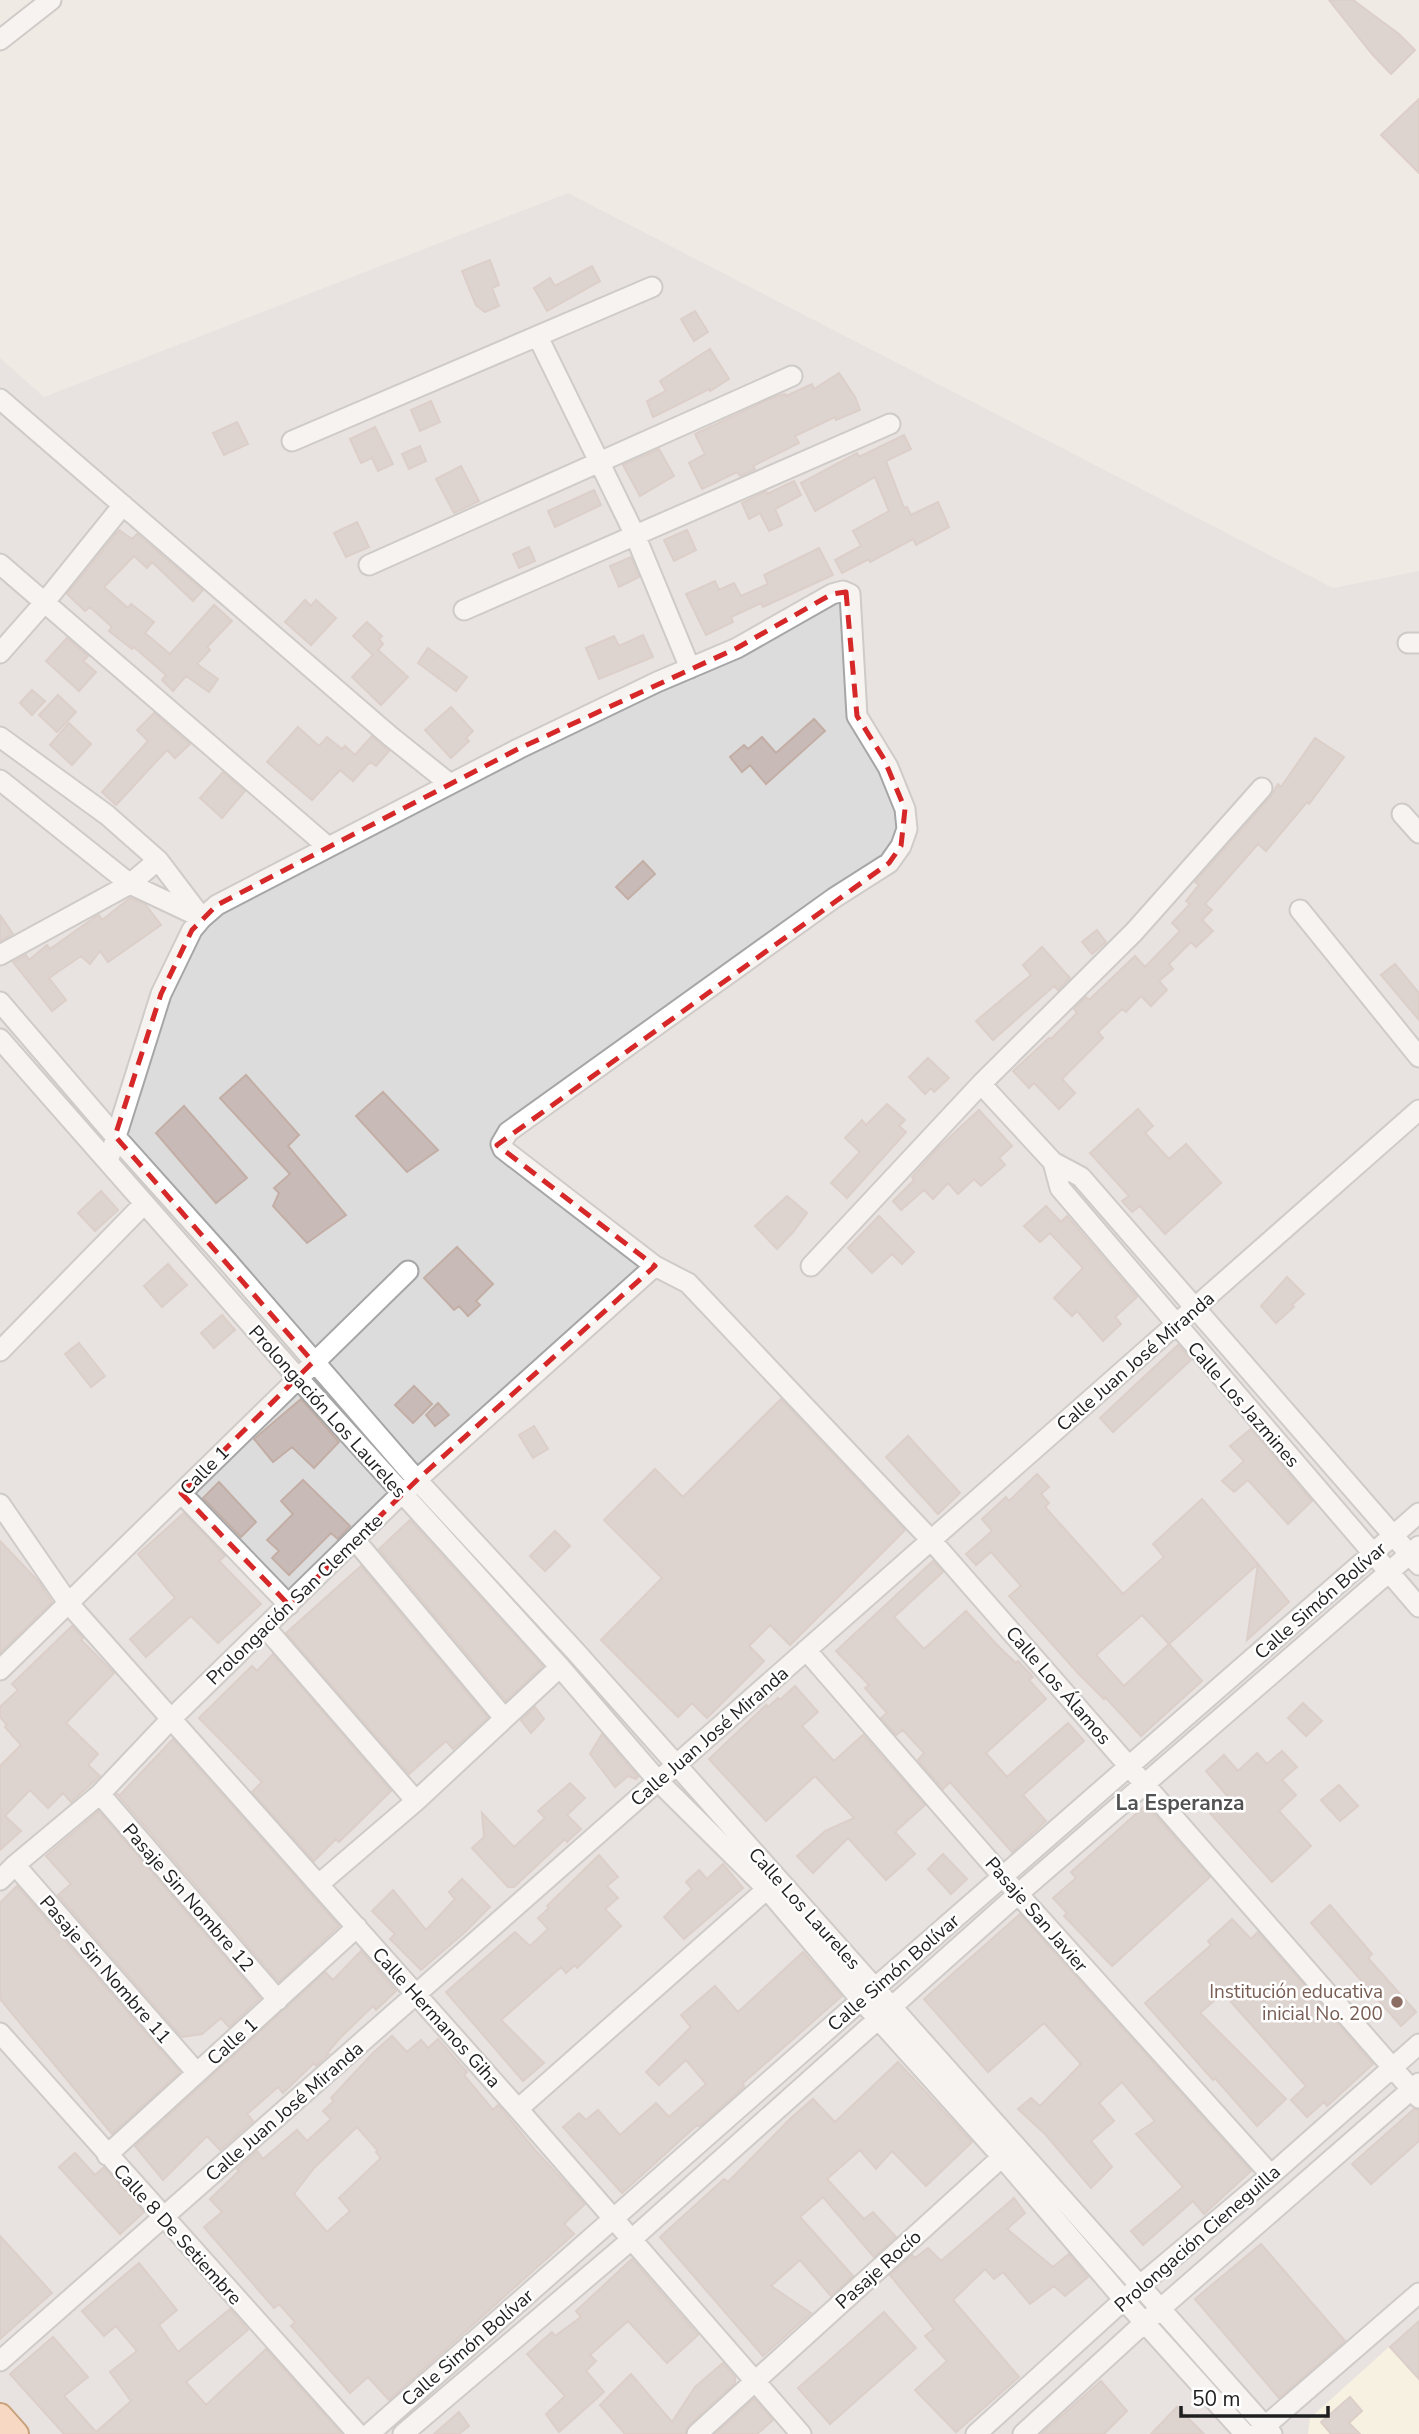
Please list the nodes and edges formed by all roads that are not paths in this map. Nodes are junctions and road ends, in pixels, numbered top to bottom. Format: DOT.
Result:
graph roads {
  1 [pos="51,0"];
  2 [pos="0,40"];
  3 [pos="652,287"];
  4 [pos="538,337"];
  5 [pos="792,376"];
  6 [pos="0,399"];
  7 [pos="890,424"];
  8 [pos="292,441"];
  9 [pos="598,462"];
  10 [pos="123,505"];
  11 [pos="635,535"];
  12 [pos="0,565"];
  13 [pos="369,565"];
  14 [pos="44,603"];
  15 [pos="464,610"];
  16 [pos="0,653"];
  17 [pos="690,668"];
  18 [pos="0,737"];
  19 [pos="0,780"];
  20 [pos="450,784"];
  21 [pos="1262,788"];
  22 [pos="1402,814"];
  23 [pos="1419,833"];
  24 [pos="328,847"];
  25 [pos="158,860"];
  26 [pos="130,884"];
  27 [pos="1300,910"];
  28 [pos="202,918"];
  29 [pos="0,955"];
  30 [pos="0,1002"];
  31 [pos="0,1039"];
  32 [pos="1419,1057"];
  33 [pos="981,1084"];
  34 [pos="1419,1110"];
  35 [pos="115,1136"];
  36 [pos="108,1162"];
  37 [pos="1053,1162"];
  38 [pos="144,1204"];
  39 [pos="654,1266"];
  40 [pos="811,1266"];
  41 [pos="408,1271"];
  42 [pos="1196,1307"];
  43 [pos="1176,1324"];
  44 [pos="0,1351"];
  45 [pos="313,1362"];
  46 [pos="297,1377"];
  47 [pos="417,1480"];
  48 [pos="181,1493"];
  49 [pos="401,1494"];
  50 [pos="0,1504"];
  51 [pos="1419,1513"];
  52 [pos="1393,1536"];
  53 [pos="355,1539"];
  54 [pos="932,1540"];
  55 [pos="1373,1555"];
  56 [pos="1416,1555"];
  57 [pos="1389,1573"];
  58 [pos="69,1604"];
  59 [pos="289,1605"];
  60 [pos="1419,1607"];
  61 [pos="265,1628"];
  62 [pos="806,1650"];
  63 [pos="560,1667"];
  64 [pos="0,1670"];
  65 [pos="504,1718"];
  66 [pos="171,1719"];
  67 [pos="676,1766"];
  68 [pos="1130,1766"];
  69 [pos="658,1781"];
  70 [pos="1145,1783"];
  71 [pos="100,1794"];
  72 [pos="416,1801"];
  73 [pos="15,1865"];
  74 [pos="1003,1876"];
  75 [pos="0,1880"];
  76 [pos="319,1884"];
  77 [pos="767,1889"];
  78 [pos="1018,1894"];
  79 [pos="357,1927"];
  80 [pos="868,1993"];
  81 [pos="416,1994"];
  82 [pos="278,2000"];
  83 [pos="885,2012"];
  84 [pos="0,2033"];
  85 [pos="1419,2044"];
  86 [pos="1392,2068"];
  87 [pos="197,2073"];
  88 [pos="1417,2090"];
  89 [pos="518,2109"];
  90 [pos="107,2155"];
  91 [pos="1002,2157"];
  92 [pos="1270,2175"];
  93 [pos="163,2218"];
  94 [pos="613,2218"];
  95 [pos="631,2239"];
  96 [pos="1139,2286"];
  97 [pos="1419,2292"];
  98 [pos="1124,2300"];
  99 [pos="1159,2309"];
  100 [pos="1144,2323"];
  101 [pos="0,2361"];
  102 [pos="754,2380"];
  103 [pos="0,2416"];
  104 [pos="1264,2431"];
  105 [pos="16,2434"];
  106 [pos="358,2434"];
  107 [pos="369,2434"];
  108 [pos="403,2434"];
  109 [pos="697,2434"];
  110 [pos="801,2434"];
  111 [pos="976,2434"];
  112 [pos="1023,2434"];
  113 [pos="1245,2434"];
  1 -- 2 [label="street"];
  3 -- 4 [label="street"];
  4 -- 8 [label="street"];
  4 -- 9 [label="street"];
  5 -- 9 [label="street"];
  6 -- 10 [label="street"];
  7 -- 11 [label="street"];
  9 -- 11 [label="street"];
  9 -- 13 [label="street"];
  10 -- 14 [label="street"];
  10 -- 20 [label="street"];
  11 -- 15 [label="street"];
  11 -- 17 [label="street"];
  12 -- 14 [label="street"];
  14 -- 16 [label="street"];
  14 -- 24 [label="street"];
  17 -- 20 [label="street"];
  17 -- 39 [label="street, Calle Los Álamos"];
  18 -- 25 [label="street"];
  19 -- 26 [label="street"];
  20 -- 24 [label="street"];
  21 -- 33 [label="street"];
  22 -- 23 [label="street"];
  24 -- 28 [label="street"];
  25 -- 26 [label="street"];
  25 -- 28 [label="street"];
  26 -- 28 [label="street"];
  26 -- 29 [label="street"];
  27 -- 32 [label="street"];
  28 -- 35 [label="street"];
  30 -- 35 [label="street, Prolongación Los Laureles"];
  31 -- 36 [label="street, Prolongación Los Laureles"];
  33 -- 37 [label="street"];
  33 -- 40 [label="street"];
  34 -- 42 [label="street, Calle Juan José Miranda"];
  35 -- 36 [label="street"];
  35 -- 45 [label="street, Prolongación Los Laureles"];
  36 -- 38 [label="street, Prolongación Los Laureles"];
  37 -- 42 [label="street, Calle Los Jazmines"];
  37 -- 43 [label="street, Calle Los Jazmines"];
  38 -- 44 [label="street"];
  38 -- 46 [label="street, Prolongación Los Laureles"];
  39 -- 47 [label="street, Prolongación San Clemente"];
  39 -- 54 [label="street, Calle Los Álamos"];
  41 -- 45 [label="street, Calle 1"];
  42 -- 43 [label="street, Calle Juan José Miranda"];
  42 -- 52 [label="street, Calle Los Jazmines"];
  43 -- 54 [label="street, Calle Juan José Miranda"];
  43 -- 55 [label="street, Calle Los Jazmines"];
  45 -- 46 [label="street, Calle 1"];
  45 -- 47 [label="street, Prolongación Los Laureles"];
  46 -- 48 [label="street, Calle 1"];
  46 -- 49 [label="street, Prolongación Los Laureles"];
  47 -- 49 [label="street, Prolongación San Clemente"];
  47 -- 67 [label="street, Calle Los Laureles"];
  48 -- 58 [label="street, Calle 1"];
  48 -- 59 [label="street"];
  49 -- 53 [label="street, Prolongación San Clemente"];
  49 -- 63 [label="street, Prolongación Los Laureles"];
  50 -- 58 [label="street, Calle Hermanos Giha"];
  51 -- 52 [label="street, Calle Simón Bolívar"];
  52 -- 55 [label="street, Calle Simón Bolívar"];
  52 -- 56 [label="street, Calle Los Jazmines"];
  53 -- 59 [label="street, Prolongación San Clemente"];
  53 -- 65 [label="street"];
  54 -- 62 [label="street, Calle Juan José Miranda"];
  54 -- 68 [label="street, Calle Los Álamos"];
  55 -- 57 [label="street, Calle Los Jazmines"];
  55 -- 68 [label="street, Calle Simón Bolívar"];
  56 -- 57 [label="street, Calle Simón Bolívar"];
  57 -- 60 [label="street, Calle Los Jazmines"];
  57 -- 70 [label="street, Calle Simón Bolívar"];
  58 -- 64 [label="street, Calle 1"];
  58 -- 66 [label="street, Calle Hermanos Giha"];
  59 -- 61 [label="street, Prolongación San Clemente"];
  61 -- 66 [label="street, Prolongación San Clemente"];
  61 -- 72 [label="street"];
  62 -- 67 [label="street, Calle Juan José Miranda"];
  62 -- 74 [label="street, Pasaje San Javier"];
  63 -- 65 [label="street"];
  63 -- 69 [label="street, Prolongación Los Laureles"];
  65 -- 72 [label="street"];
  66 -- 71 [label="street, Prolongación San Clemente"];
  66 -- 76 [label="street, Calle Hermanos Giha"];
  67 -- 69 [label="street, Calle Juan José Miranda"];
  67 -- 80 [label="street, Calle Los Laureles"];
  68 -- 70 [label="street, Calle Los Álamos"];
  68 -- 74 [label="street, Calle Simón Bolívar"];
  69 -- 77 [label="street, Calle Los Laureles"];
  69 -- 81 [label="street, Calle Juan José Miranda"];
  70 -- 78 [label="street, Calle Simón Bolívar"];
  70 -- 86 [label="street, Calle Los Álamos"];
  71 -- 73 [label="street, Prolongación San Clemente"];
  71 -- 82 [label="street, Pasaje Sin Nombre 12"];
  72 -- 76 [label="street"];
  73 -- 75 [label="street, Prolongación San Clemente"];
  73 -- 87 [label="street, Pasaje Sin Nombre 11"];
  74 -- 78 [label="street, Pasaje San Javier"];
  74 -- 80 [label="street, Calle Simón Bolívar"];
  76 -- 79 [label="street, Calle Hermanos Giha"];
  77 -- 80 [label="street, Calle Los Laureles"];
  77 -- 89 [label="street"];
  78 -- 83 [label="street, Calle Simón Bolívar"];
  78 -- 92 [label="street, Pasaje San Javier"];
  79 -- 81 [label="street, Calle Hermanos Giha"];
  79 -- 82 [label="street, Calle 1"];
  80 -- 83 [label="street, Calle Los Laureles"];
  80 -- 94 [label="street, Calle Simón Bolívar"];
  81 -- 89 [label="street, Calle Hermanos Giha"];
  81 -- 93 [label="street, Calle Juan José Miranda"];
  82 -- 87 [label="street, Calle 1"];
  83 -- 91 [label="street, Calle Los Laureles"];
  83 -- 95 [label="street, Calle Simón Bolívar"];
  83 -- 96 [label="street, Calle Los Laureles"];
  84 -- 90 [label="street, Calle 8 De Setiembre"];
  85 -- 86 [label="street, Prolongación Cieneguilla"];
  86 -- 88 [label="street, Calle Los Álamos"];
  86 -- 92 [label="street, Prolongación Cieneguilla"];
  87 -- 90 [label="street, Calle 1"];
  88 -- 99 [label="street, Prolongación Cieneguilla"];
  89 -- 94 [label="street, Calle Hermanos Giha"];
  90 -- 93 [label="street, Calle 8 De Setiembre"];
  91 -- 98 [label="street, Calle Los Laureles"];
  91 -- 102 [label="street, Pasaje Rocío"];
  92 -- 96 [label="street, Prolongación Cieneguilla"];
  93 -- 101 [label="street, Calle Juan José Miranda"];
  93 -- 106 [label="street, Calle 8 De Setiembre"];
  94 -- 95 [label="street, Calle Hermanos Giha"];
  94 -- 107 [label="street, Calle Simón Bolívar"];
  95 -- 102 [label="street, Calle Hermanos Giha"];
  95 -- 108 [label="street, Calle Simón Bolívar"];
  96 -- 98 [label="street, Prolongación Cieneguilla"];
  96 -- 99 [label="street, Calle Los Laureles"];
  97 -- 104 [label="street"];
  98 -- 100 [label="street, Calle Los Laureles"];
  98 -- 111 [label="street, Prolongación Cieneguilla"];
  99 -- 100 [label="street, Prolongación Cieneguilla"];
  99 -- 104 [label="street, Calle Los Laureles"];
  100 -- 112 [label="street, Prolongación Cieneguilla"];
  100 -- 113 [label="street, Calle Los Laureles"];
  102 -- 109 [label="street, Pasaje Rocío"];
  102 -- 110 [label="street, Calle Hermanos Giha"];
  103 -- 105 [label="main road"];
}
